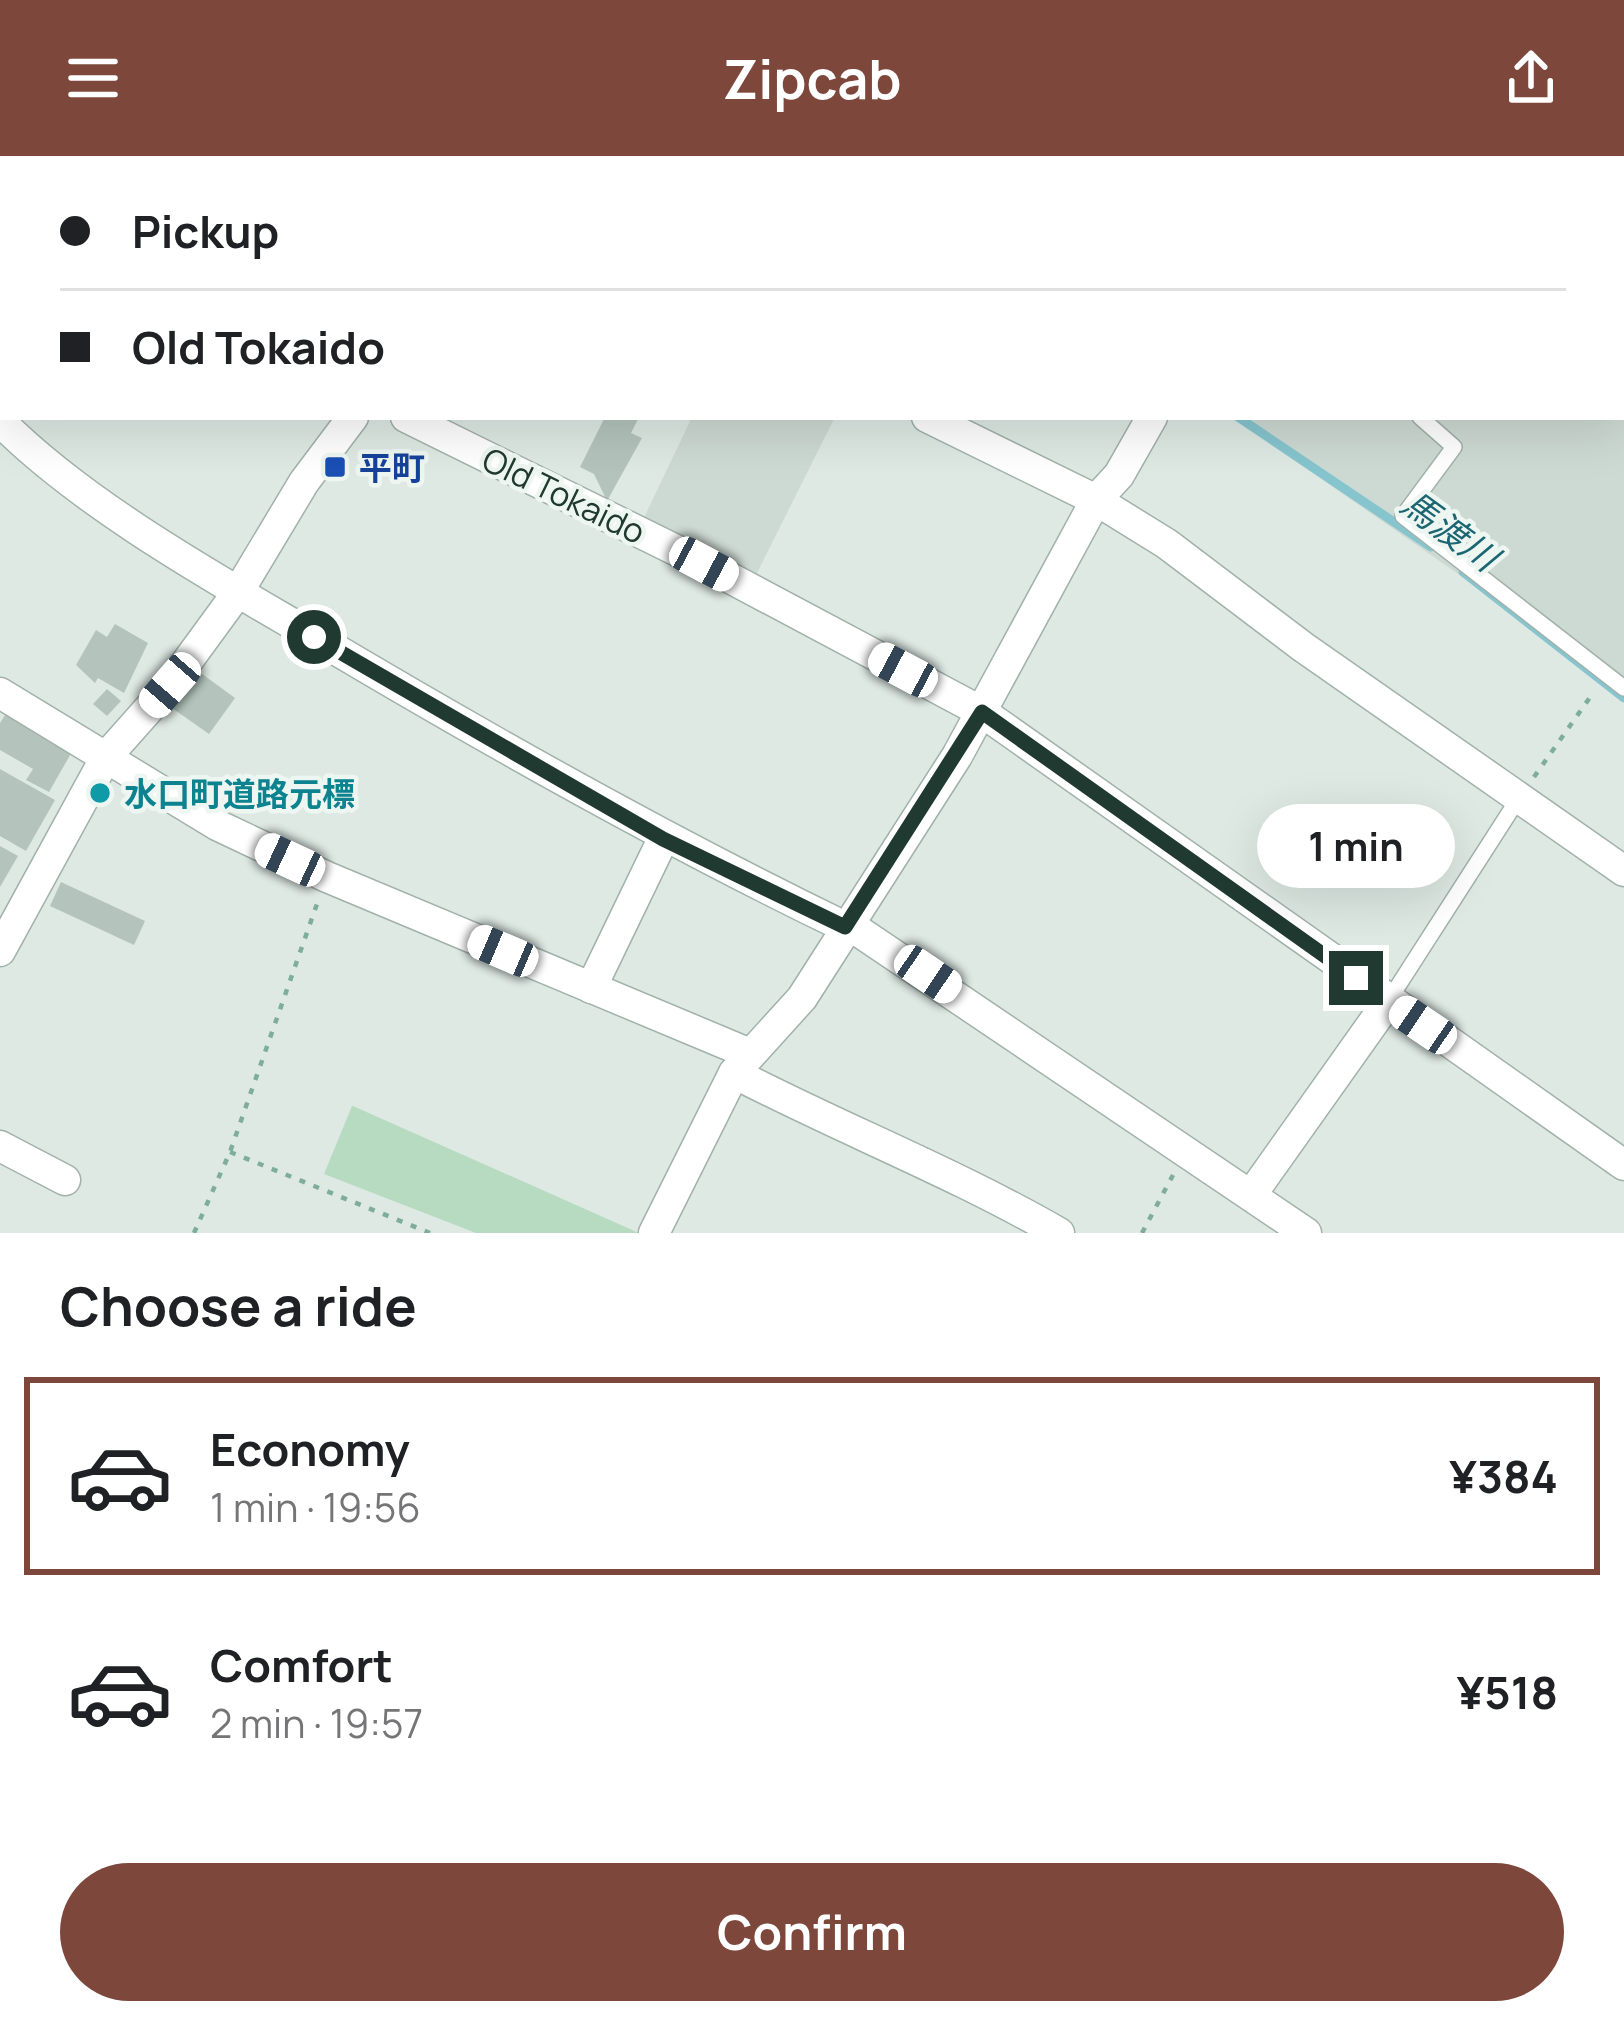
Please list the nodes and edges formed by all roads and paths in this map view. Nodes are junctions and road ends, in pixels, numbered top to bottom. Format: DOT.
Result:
graph roads {
  1 [pos="351,420"];
  2 [pos="412,420"];
  3 [pos="933,420"];
  4 [pos="1150,420"];
  5 [pos="1423,420"];
  6 [pos="0,421"];
  7 [pos="1096,500"];
  8 [pos="238,592"];
  9 [pos="1624,688"];
  10 [pos="1597,689"];
  11 [pos="0,693"];
  12 [pos="982,712"];
  13 [pos="106,757"];
  14 [pos="1520,796"];
  15 [pos="663,839"];
  16 [pos="1624,871"];
  17 [pos="327,877"];
  18 [pos="846,925"];
  19 [pos="0,951"];
  20 [pos="591,988"];
  21 [pos="1388,1002"];
  22 [pos="742,1064"];
  23 [pos="0,1146"];
  24 [pos="1186,1151"];
  25 [pos="230,1152"];
  26 [pos="1624,1165"];
  27 [pos="65,1180"];
  28 [pos="1251,1195"];
  29 [pos="194,1233"];
  30 [pos="430,1233"];
  31 [pos="654,1233"];
  32 [pos="1059,1233"];
  33 [pos="1142,1233"];
  34 [pos="1306,1233"];
  1 -- 8 [label="street"];
  2 -- 12 [label="street, Old Tokaido"];
  3 -- 7 [label="street"];
  4 -- 7 [label="street"];
  5 -- 9 [label="lane"];
  6 -- 8 [label="street"];
  7 -- 12 [label="street"];
  7 -- 14 [label="street"];
  8 -- 13 [label="street"];
  8 -- 15 [label="street"];
  10 -- 14 [label="path"];
  11 -- 13 [label="street"];
  12 -- 18 [label="street"];
  12 -- 21 [label="street, Old Tokaido"];
  13 -- 17 [label="street"];
  13 -- 19 [label="street"];
  14 -- 16 [label="street"];
  14 -- 21 [label="lane"];
  15 -- 18 [label="street"];
  15 -- 20 [label="street"];
  17 -- 20 [label="street"];
  17 -- 25 [label="path"];
  18 -- 22 [label="street"];
  18 -- 24 [label="street"];
  20 -- 22 [label="street"];
  21 -- 26 [label="street, Old Tokaido"];
  21 -- 28 [label="street"];
  22 -- 31 [label="street"];
  22 -- 32 [label="street"];
  23 -- 27 [label="street"];
  24 -- 28 [label="street"];
  24 -- 33 [label="path"];
  25 -- 29 [label="path"];
  25 -- 30 [label="path"];
  28 -- 34 [label="street"];
}
